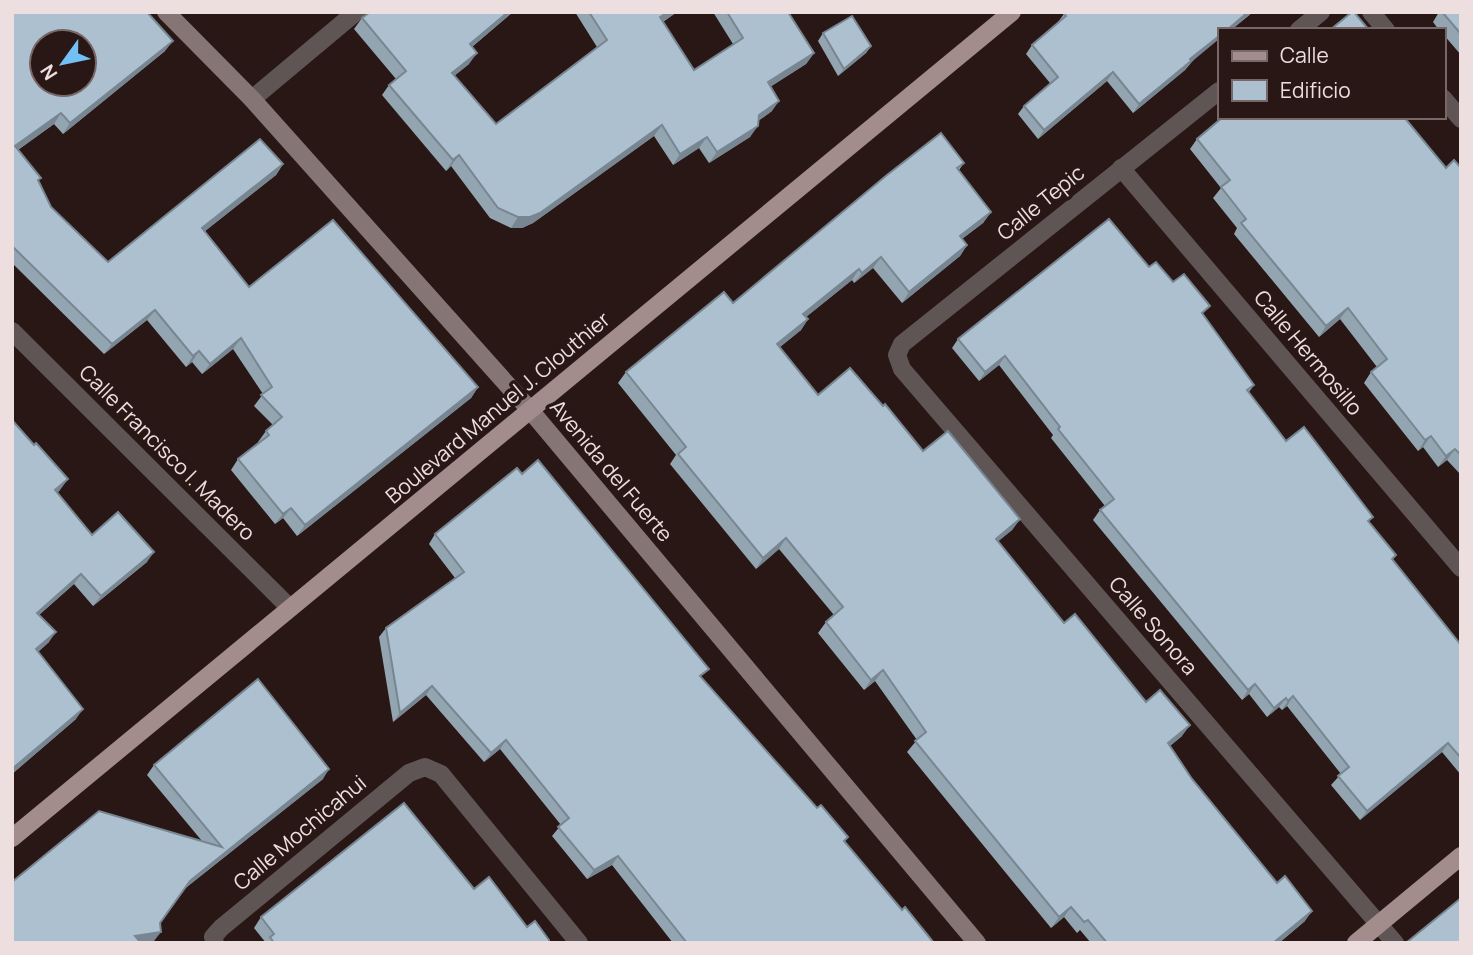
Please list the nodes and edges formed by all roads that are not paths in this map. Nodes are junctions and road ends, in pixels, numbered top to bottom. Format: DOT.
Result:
graph roads {
  1 [pos="166,12"];
  2 [pos="356,12"];
  3 [pos="1012,12"];
  4 [pos="1321,12"];
  5 [pos="1371,12"];
  6 [pos="1301,28"];
  7 [pos="1384,28"];
  8 [pos="1218,92"];
  9 [pos="252,99"];
  10 [pos="1445,100"];
  11 [pos="1461,119"];
  12 [pos="1121,168"];
  13 [pos="12,331"];
  14 [pos="897,355"];
  15 [pos="530,410"];
  16 [pos="1461,568"];
  17 [pos="290,608"];
  18 [pos="12,838"];
  19 [pos="1461,856"];
  20 [pos="1380,923"];
  21 [pos="215,943"];
  22 [pos="579,943"];
  23 [pos="977,943"];
  24 [pos="1356,943"];
  25 [pos="1395,943"];
  1 -- 9 [label="street, Avenida del Fuerte"];
  2 -- 9 [label="street"];
  3 -- 15 [label="main road, Boulevard Manuel J. Clouthier"];
  4 -- 6 [label="street"];
  5 -- 7 [label="street"];
  8 -- 12 [label="street, Calle Tepic"];
  9 -- 15 [label="street, Avenida del Fuerte"];
  10 -- 11 [label="street"];
  12 -- 14 [label="street, Calle Tepic"];
  12 -- 16 [label="street, Calle Hermosillo"];
  13 -- 17 [label="street, Calle Francisco I. Madero"];
  14 -- 20 [label="street, Calle Sonora"];
  15 -- 17 [label="main road, Boulevard Manuel J. Clouthier"];
  15 -- 23 [label="street, Avenida del Fuerte"];
  17 -- 18 [label="main road, Boulevard Manuel J. Clouthier"];
  19 -- 20 [label="main road"];
  20 -- 24 [label="main road"];
  20 -- 25 [label="street, Calle Sonora"];
  21 -- 22 [label="street, Calle Mochicahui"];
}
